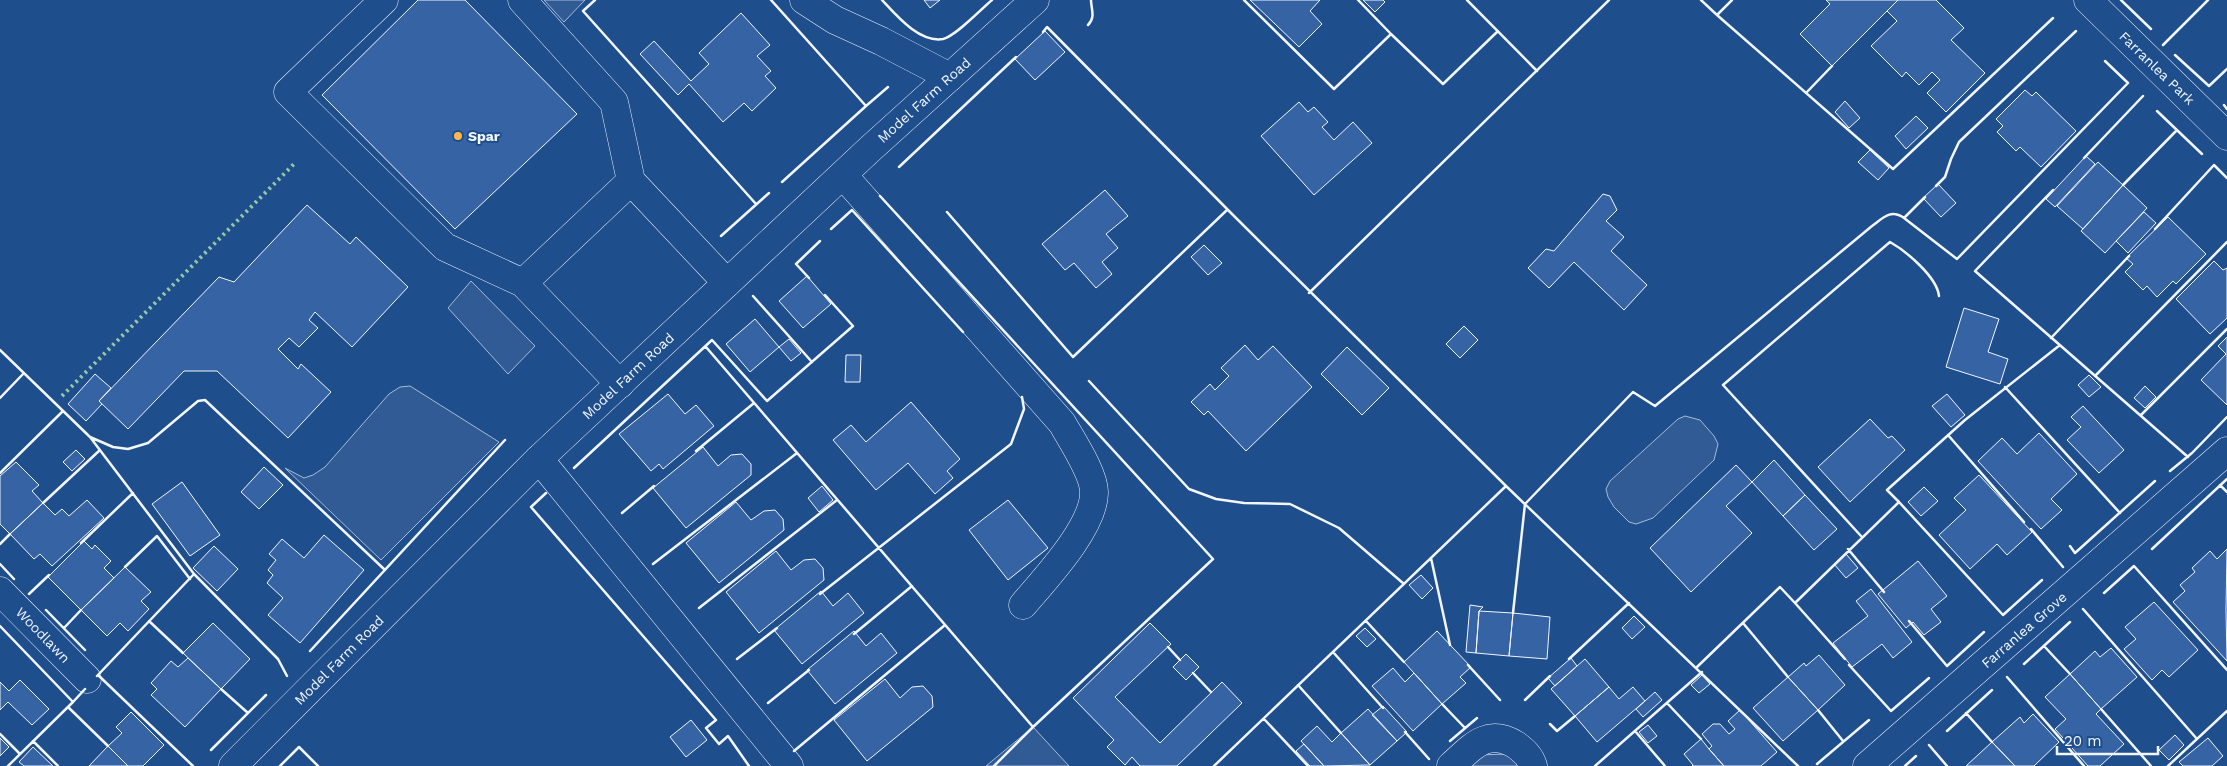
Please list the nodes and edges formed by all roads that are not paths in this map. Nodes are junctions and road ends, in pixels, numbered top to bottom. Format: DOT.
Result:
graph roads {
  1 [pos="384,0"];
  2 [pos="522,0"];
  3 [pos="804,0"];
  4 [pos="1035,0"];
  5 [pos="2088,0"];
  6 [pos="950,77"];
  7 [pos="2227,136"];
  8 [pos="843,175"];
  9 [pos="631,181"];
  10 [pos="523,283"];
  11 [pos="727,283"];
  12 [pos="620,384"];
  13 [pos="2227,451"];
  14 [pos="539,460"];
  15 [pos="0,591"];
  16 [pos="1023,605"];
  17 [pos="86,679"];
  18 [pos="233,766"];
  19 [pos="789,766"];
  20 [pos="1451,766"];
  21 [pos="1533,766"];
  22 [pos="1867,766"];
  1 -- 10 [label="street"];
  2 -- 9 [label="street"];
  3 -- 6 [label="street"];
  4 -- 6 [label="street, Model Farm Road"];
  5 -- 7 [label="street, Farranlea Park"];
  6 -- 8 [label="street, Model Farm Road"];
  8 -- 11 [label="street, Model Farm Road"];
  8 -- 16 [label="street"];
  9 -- 10 [label="street"];
  9 -- 11 [label="street"];
  10 -- 12 [label="street"];
  11 -- 12 [label="street, Model Farm Road"];
  12 -- 14 [label="street, Model Farm Road"];
  13 -- 22 [label="street, Farranlea Grove"];
  14 -- 18 [label="street, Model Farm Road"];
  14 -- 19 [label="street"];
  15 -- 17 [label="street, Woodlawn"];
  20 -- 21 [label="street"];
}
